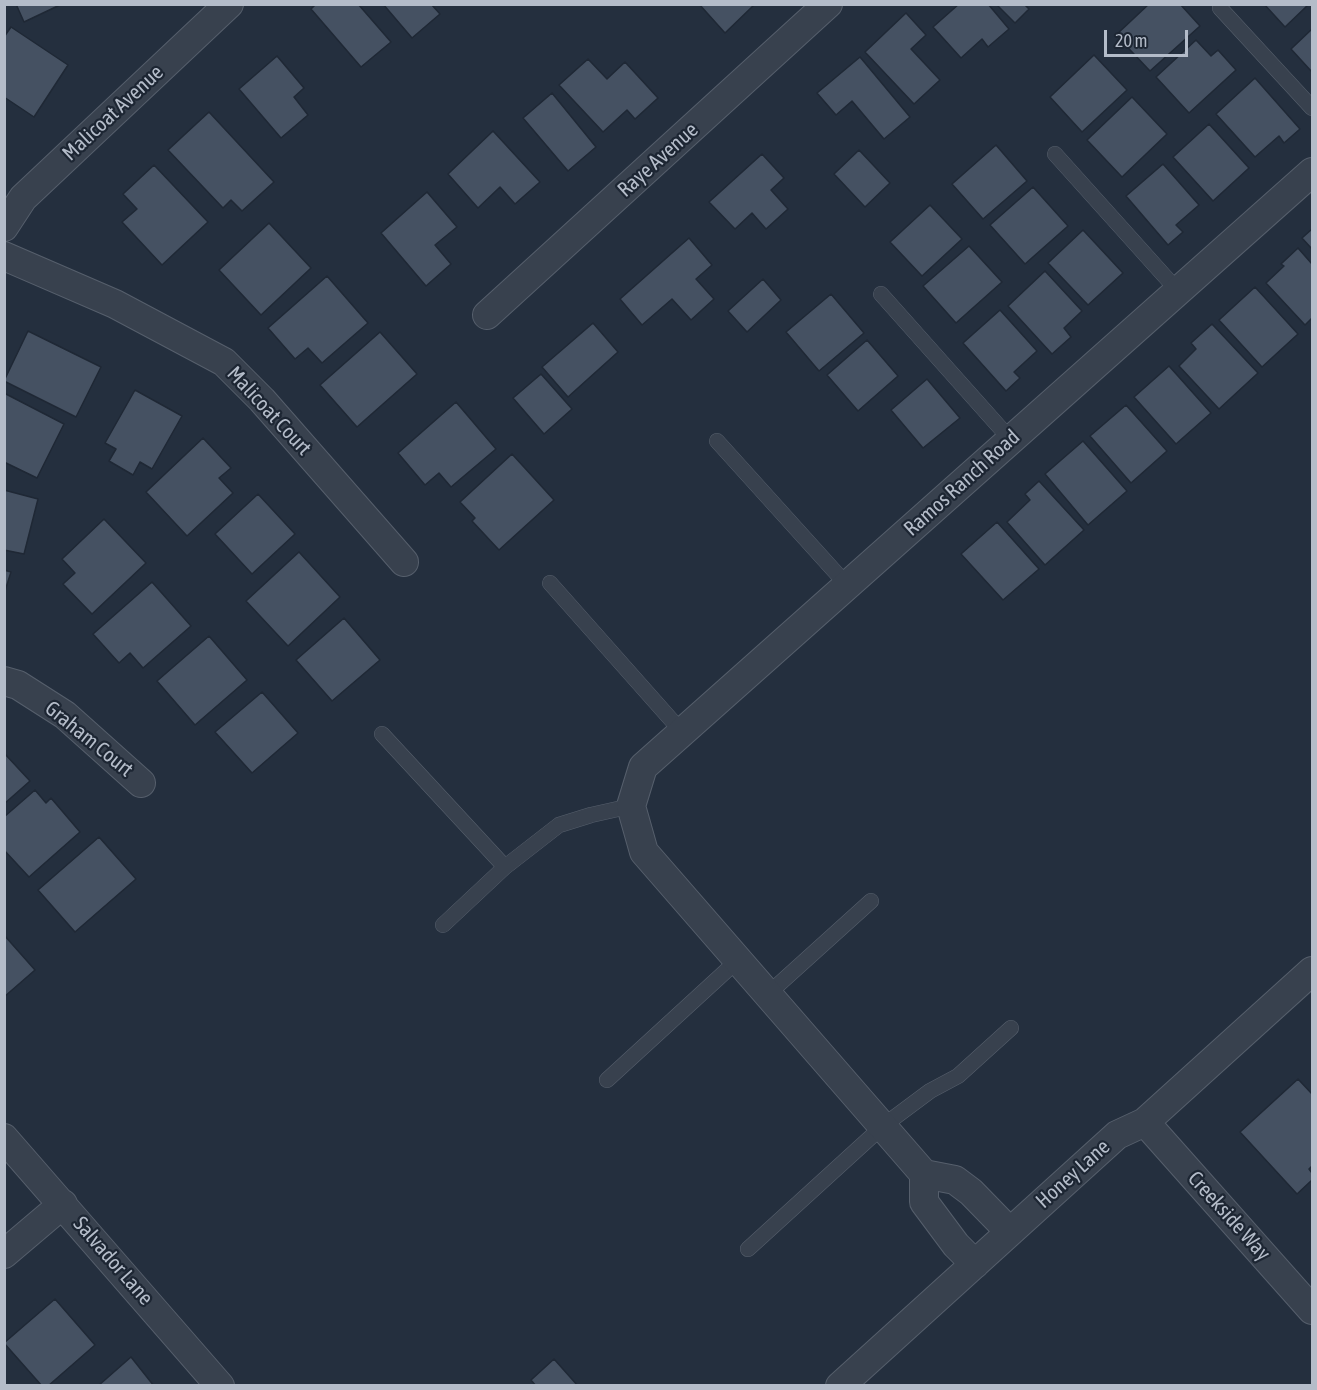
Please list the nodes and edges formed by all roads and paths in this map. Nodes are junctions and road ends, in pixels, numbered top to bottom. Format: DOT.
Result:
graph roads {
  1 [pos="230,4"];
  2 [pos="828,4"];
  3 [pos="1220,8"];
  4 [pos="1312,108"];
  5 [pos="1055,154"];
  6 [pos="1312,172"];
  7 [pos="4,227"];
  8 [pos="4,256"];
  9 [pos="1178,291"];
  10 [pos="881,294"];
  11 [pos="487,315"];
  12 [pos="1011,440"];
  13 [pos="717,441"];
  14 [pos="404,562"];
  15 [pos="550,583"];
  16 [pos="847,585"];
  17 [pos="4,681"];
  18 [pos="682,732"];
  19 [pos="382,734"];
  20 [pos="141,783"];
  21 [pos="631,806"];
  22 [pos="505,867"];
  23 [pos="871,900"];
  24 [pos="443,925"];
  25 [pos="738,960"];
  26 [pos="1312,971"];
  27 [pos="768,994"];
  28 [pos="1011,1028"];
  29 [pos="607,1080"];
  30 [pos="1145,1122"];
  31 [pos="883,1126"];
  32 [pos="4,1138"];
  33 [pos="924,1174"];
  34 [pos="63,1204"];
  35 [pos="1010,1232"];
  36 [pos="748,1249"];
  37 [pos="4,1254"];
  38 [pos="975,1264"];
  39 [pos="1312,1310"];
  40 [pos="220,1386"];
  41 [pos="840,1386"];
  1 -- 7 [label="street, Malicoat Avenue"];
  2 -- 11 [label="street, Raye Avenue"];
  3 -- 4 [label="lane"];
  5 -- 9 [label="lane"];
  6 -- 9 [label="street, Ramos Ranch Road"];
  8 -- 14 [label="street, Malicoat Court"];
  9 -- 12 [label="street, Ramos Ranch Road"];
  10 -- 12 [label="lane"];
  12 -- 16 [label="street, Ramos Ranch Road"];
  13 -- 16 [label="lane"];
  15 -- 18 [label="lane"];
  16 -- 18 [label="street, Ramos Ranch Road"];
  17 -- 20 [label="street, Graham Court"];
  18 -- 21 [label="street, Ramos Ranch Road"];
  19 -- 22 [label="lane"];
  21 -- 22 [label="lane"];
  21 -- 25 [label="street"];
  22 -- 24 [label="lane"];
  23 -- 27 [label="lane"];
  25 -- 27 [label="street"];
  25 -- 29 [label="lane"];
  26 -- 30 [label="street, Honey Lane"];
  27 -- 31 [label="street"];
  28 -- 31 [label="lane"];
  30 -- 35 [label="street, Honey Lane"];
  30 -- 39 [label="street, Creekside Way"];
  31 -- 33 [label="street"];
  31 -- 36 [label="lane"];
  32 -- 34 [label="street, Salvador Lane"];
  33 -- 35 [label="street"];
  33 -- 38 [label="street"];
  34 -- 37 [label="street"];
  34 -- 40 [label="street, Salvador Lane"];
  35 -- 38 [label="street, Honey Lane"];
  38 -- 41 [label="street, Honey Lane"];
}
